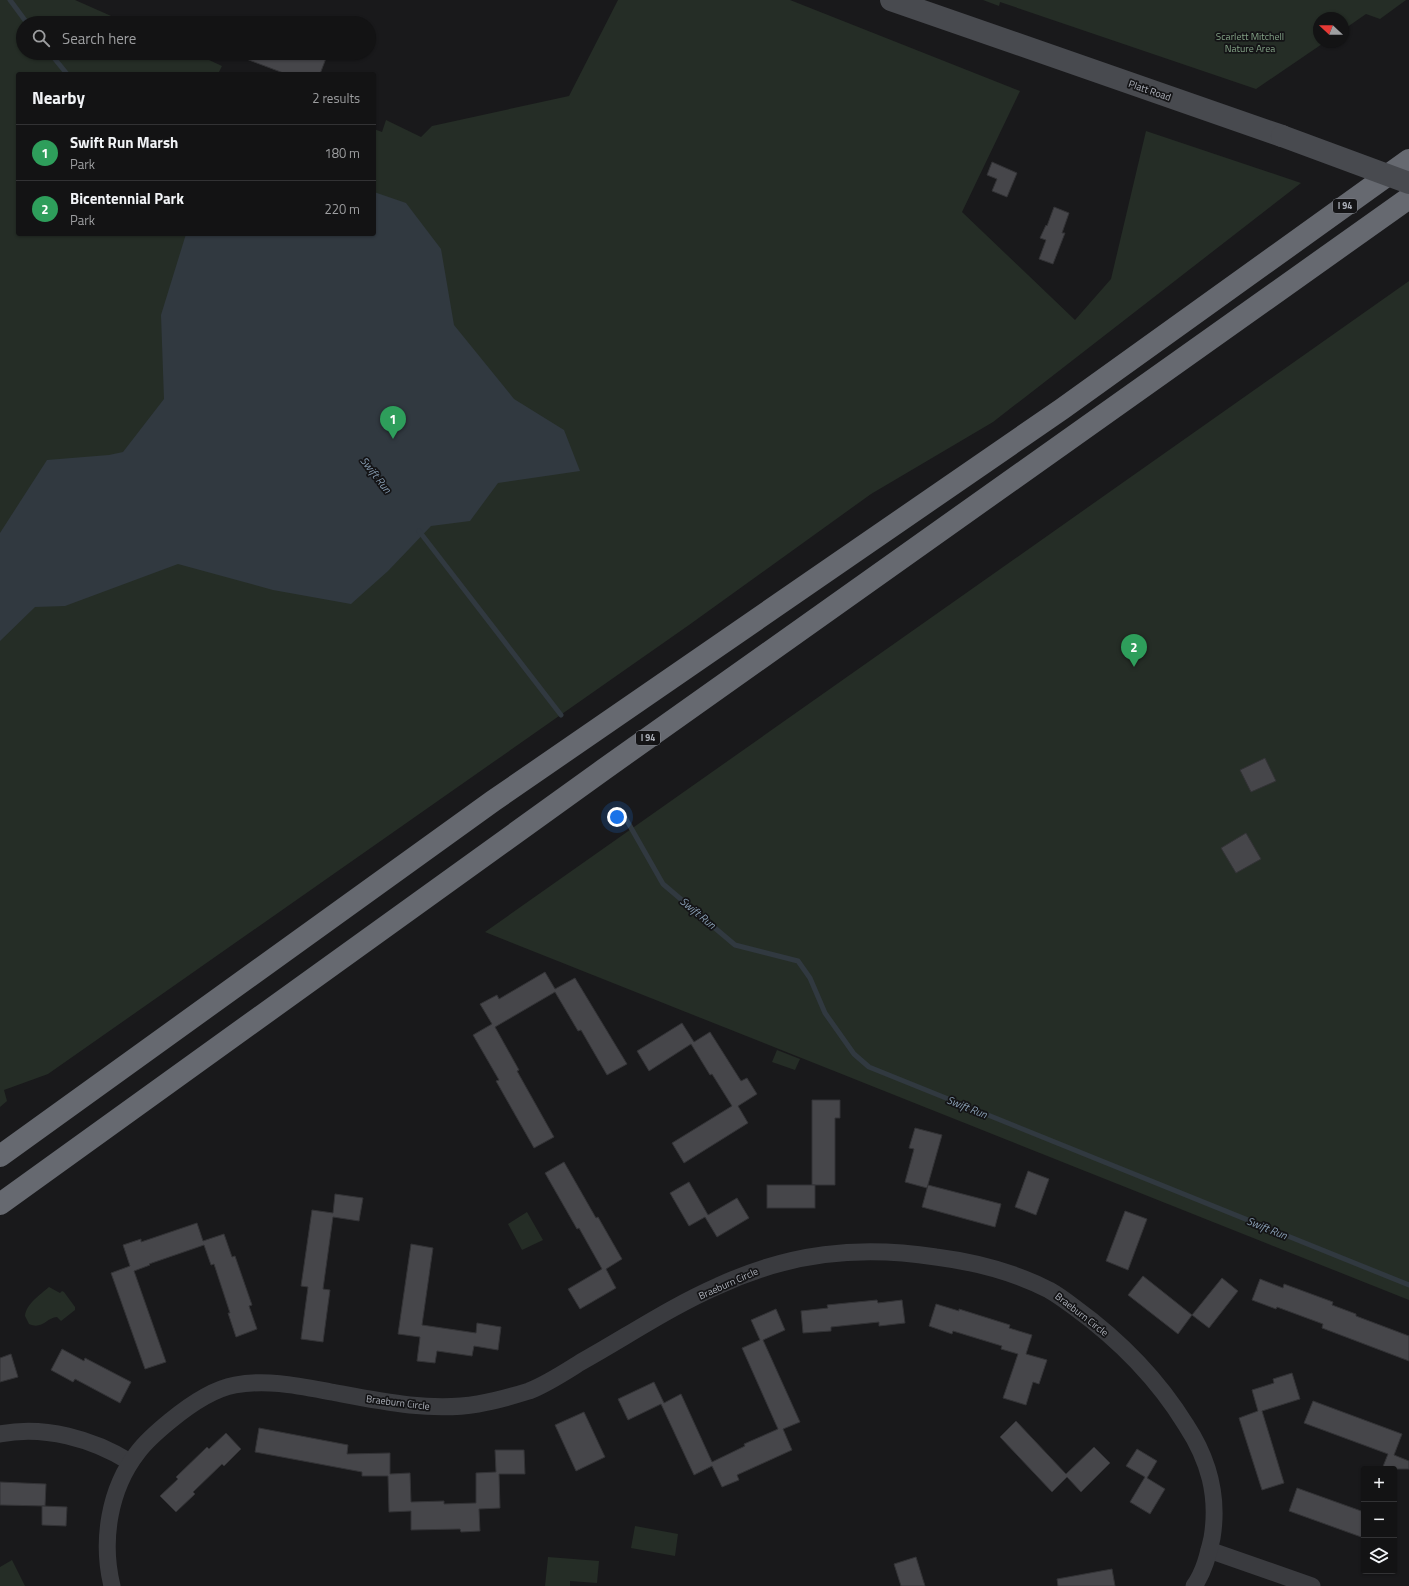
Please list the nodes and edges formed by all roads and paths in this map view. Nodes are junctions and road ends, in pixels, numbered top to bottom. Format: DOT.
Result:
graph roads {
  1 [pos="891,0"];
  2 [pos="1409,160"];
  3 [pos="1409,183"];
  4 [pos="1409,198"];
  5 [pos="0,1156"];
  6 [pos="0,1204"];
  7 [pos="0,1434"];
  8 [pos="130,1462"];
  9 [pos="1209,1550"];
  10 [pos="1198,1585"];
  11 [pos="112,1586"];
  12 [pos="1312,1586"];
  1 -- 3 [label="main road, Platt Road, bridge"];
  2 -- 5 [label="highway, I 94"];
  4 -- 6 [label="highway, I 94"];
  7 -- 8 [label="street"];
  8 -- 9 [label="street, Braeburn Circle"];
  8 -- 11 [label="street, Braeburn Circle"];
  9 -- 10 [label="street, Braeburn Circle"];
  9 -- 12 [label="street"];
}
